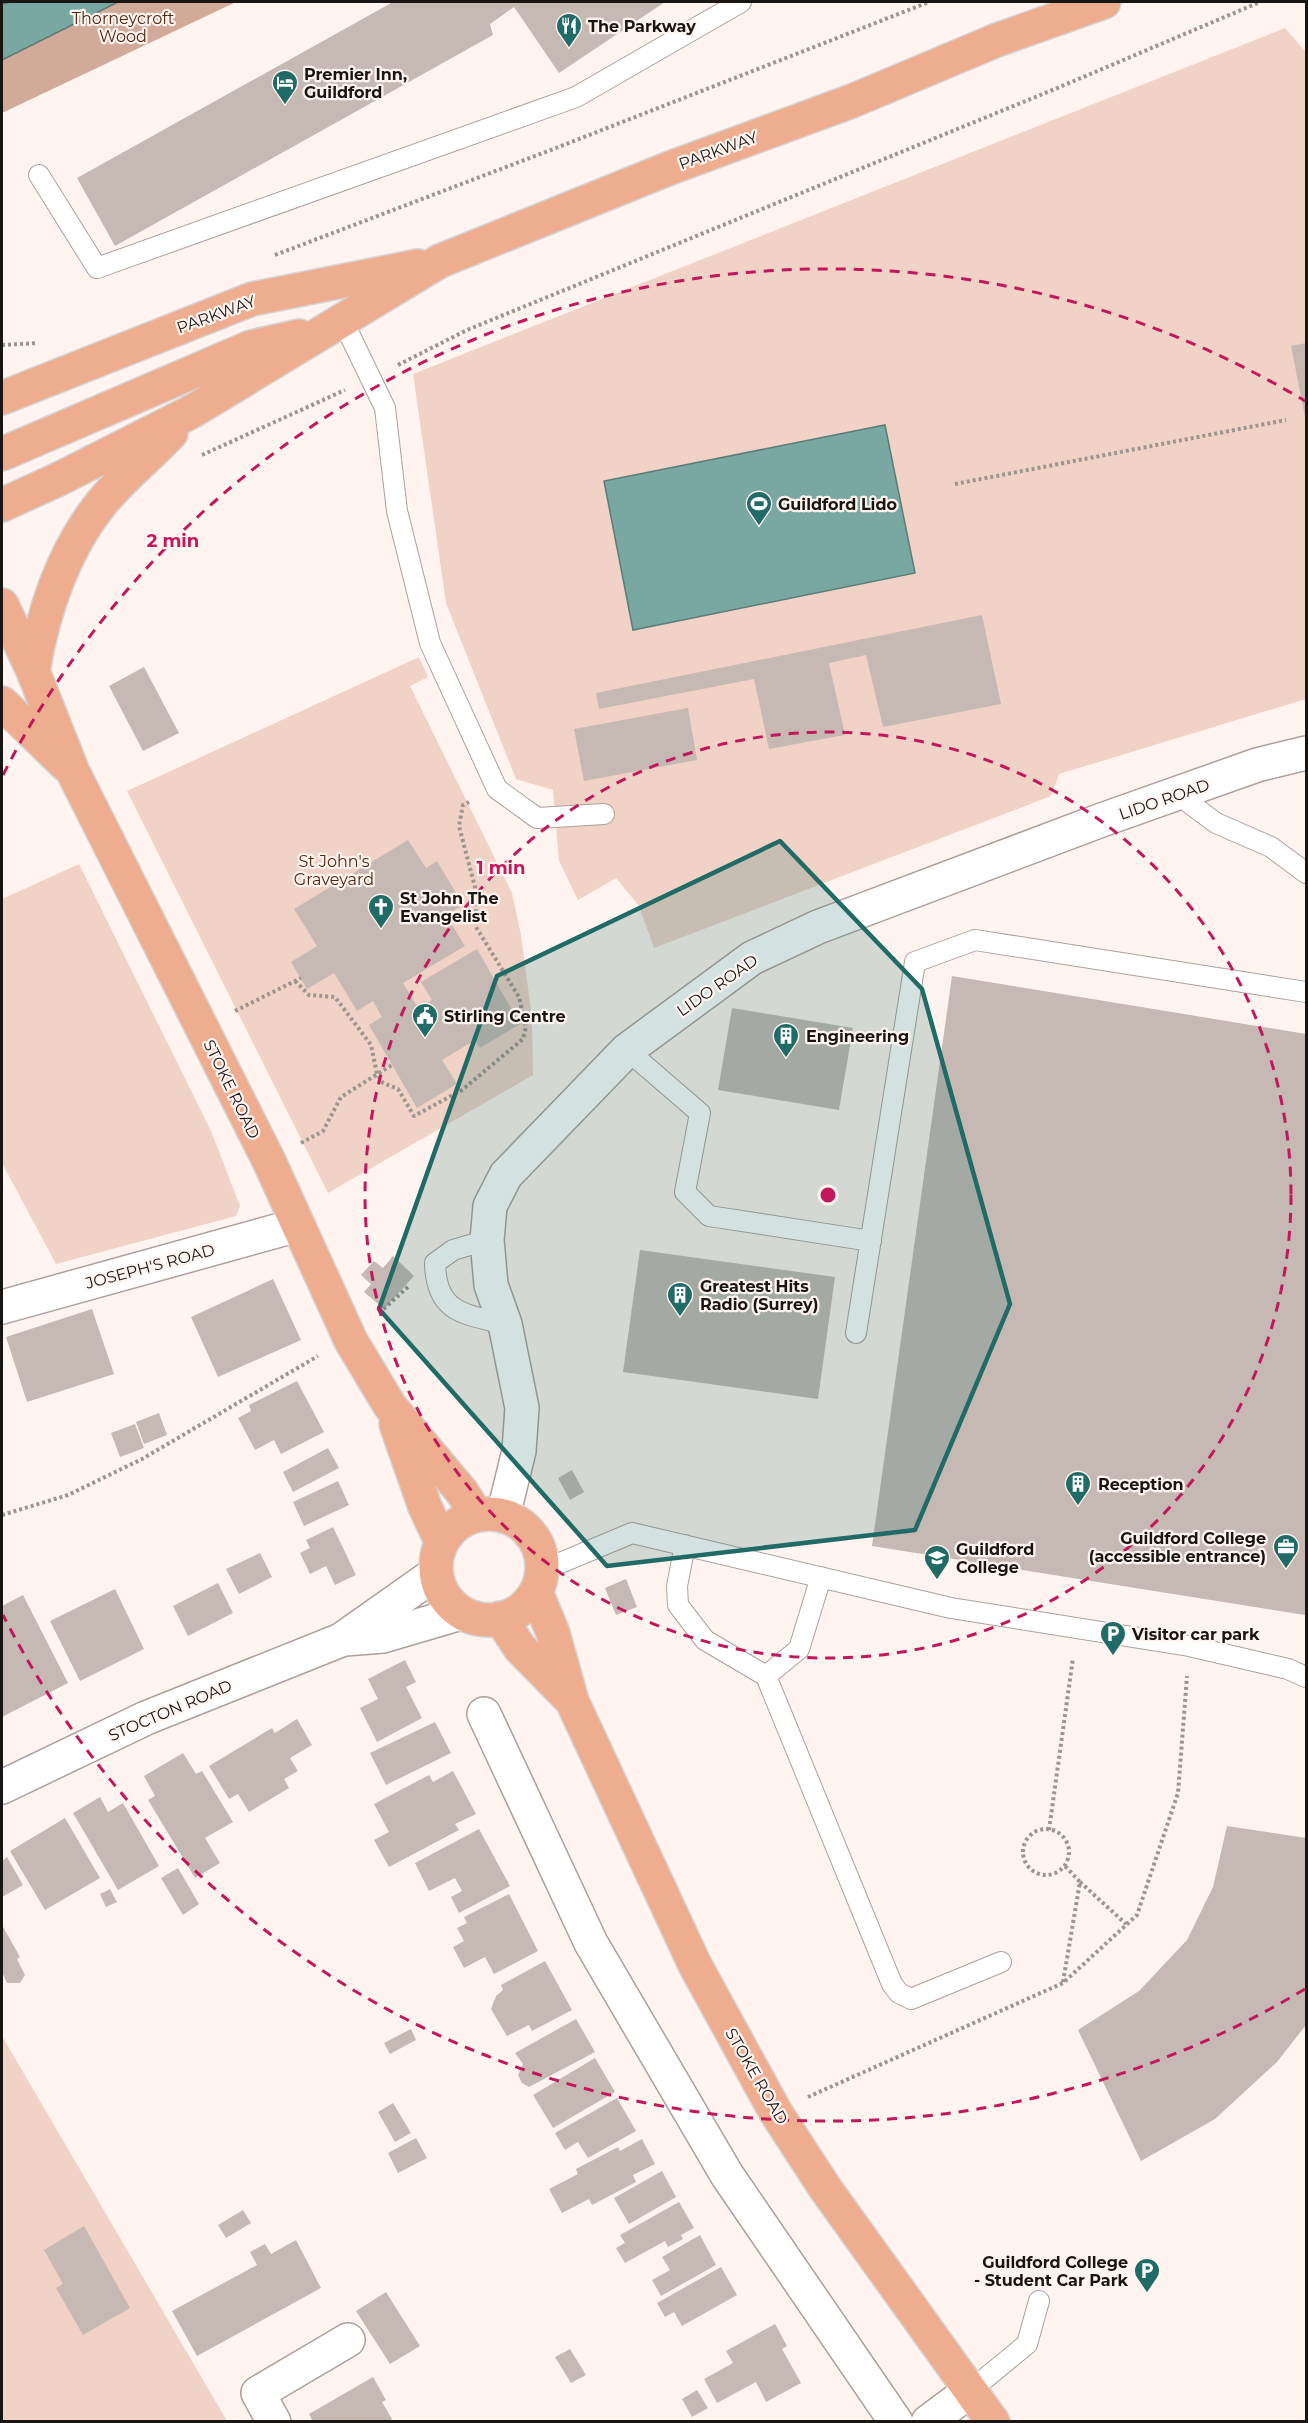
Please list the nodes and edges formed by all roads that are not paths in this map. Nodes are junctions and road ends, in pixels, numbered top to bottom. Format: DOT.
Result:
graph roads {
  1 [pos="741,2"];
  2 [pos="1073,2"];
  3 [pos="1104,2"];
  4 [pos="997,40"];
  5 [pos="39,175"];
  6 [pos="440,261"];
  7 [pos="335,325"];
  8 [pos="11,388"];
  9 [pos="191,412"];
  10 [pos="2,454"];
  11 [pos="2,505"];
  12 [pos="2,605"];
  13 [pos="33,671"];
  14 [pos="2,704"];
  15 [pos="1306,753"];
  16 [pos="73,772"];
  17 [pos="1177,794"];
  18 [pos="604,814"];
  19 [pos="1306,873"];
  20 [pos="1306,992"];
  21 [pos="627,1050"];
  22 [pos="298,1225"];
  23 [pos="487,1239"];
  24 [pos="871,1241"];
  25 [pos="2,1307"];
  26 [pos="505,1324"];
  27 [pos="856,1333"];
  28 [pos="390,1406"];
  29 [pos="490,1516"];
  30 [pos="685,1545"];
  31 [pos="439,1558"];
  32 [pos="821,1577"];
  33 [pos="539,1584"];
  34 [pos="461,1613"];
  35 [pos="500,1618"];
  36 [pos="341,1640"];
  37 [pos="766,1676"];
  38 [pos="1306,1677"];
  39 [pos="572,1701"];
  40 [pos="484,1714"];
  41 [pos="2,1787"];
  42 [pos="1001,1962"];
  43 [pos="1039,2301"];
  44 [pos="348,2340"];
  45 [pos="970,2390"];
  46 [pos="274,2421"];
  47 [pos="896,2421"];
  48 [pos="928,2421"];
  49 [pos="993,2421"];
  1 -- 5 [label="lane"];
  2 -- 4 [label="main road, PARKWAY"];
  3 -- 4 [label="main road, PARKWAY"];
  4 -- 6 [label="main road, PARKWAY"];
  6 -- 7 [label="main road, PARKWAY"];
  6 -- 8 [label="main road, PARKWAY"];
  7 -- 9 [label="main road, PARKWAY"];
  7 -- 10 [label="main road"];
  7 -- 18 [label="lane"];
  9 -- 11 [label="main road, PARKWAY"];
  9 -- 13 [label="main road"];
  12 -- 13 [label="main road, STOKE ROAD"];
  13 -- 16 [label="main road, STOKE ROAD"];
  14 -- 16 [label="main road, STOKE ROAD"];
  15 -- 17 [label="street, LIDO ROAD"];
  16 -- 22 [label="main road, STOKE ROAD"];
  17 -- 19 [label="lane"];
  17 -- 21 [label="street, LIDO ROAD"];
  20 -- 24 [label="lane"];
  21 -- 23 [label="street, LIDO ROAD"];
  21 -- 24 [label="lane"];
  22 -- 25 [label="street, JOSEPH'S ROAD"];
  22 -- 28 [label="main road, STOKE ROAD"];
  23 -- 26 [label="street, LIDO ROAD"];
  23 -- 26 [label="lane"];
  24 -- 27 [label="lane"];
  26 -- 29 [label="street, LIDO ROAD"];
  28 -- 29 [label="main road, STOKE ROAD"];
  28 -- 31 [label="main road, STOKE ROAD"];
  29 -- 31 [label="main road"];
  29 -- 33 [label="main road, STOKE ROAD"];
  30 -- 32 [label="lane"];
  30 -- 33 [label="lane"];
  30 -- 37 [label="lane"];
  31 -- 34 [label="main road, STOKE ROAD"];
  31 -- 36 [label="street, STOCTON ROAD"];
  32 -- 37 [label="lane"];
  32 -- 38 [label="lane"];
  33 -- 35 [label="main road"];
  33 -- 39 [label="main road, STOKE ROAD"];
  34 -- 35 [label="main road"];
  34 -- 36 [label="street, STOCTON ROAD"];
  35 -- 39 [label="main road, STOKE ROAD"];
  36 -- 41 [label="street, STOCTON ROAD"];
  37 -- 42 [label="lane"];
  39 -- 45 [label="main road, STOKE ROAD"];
  40 -- 47 [label="street"];
  43 -- 45 [label="lane"];
  44 -- 46 [label="street"];
  45 -- 48 [label="street"];
  45 -- 49 [label="main road, STOKE ROAD"];
}
